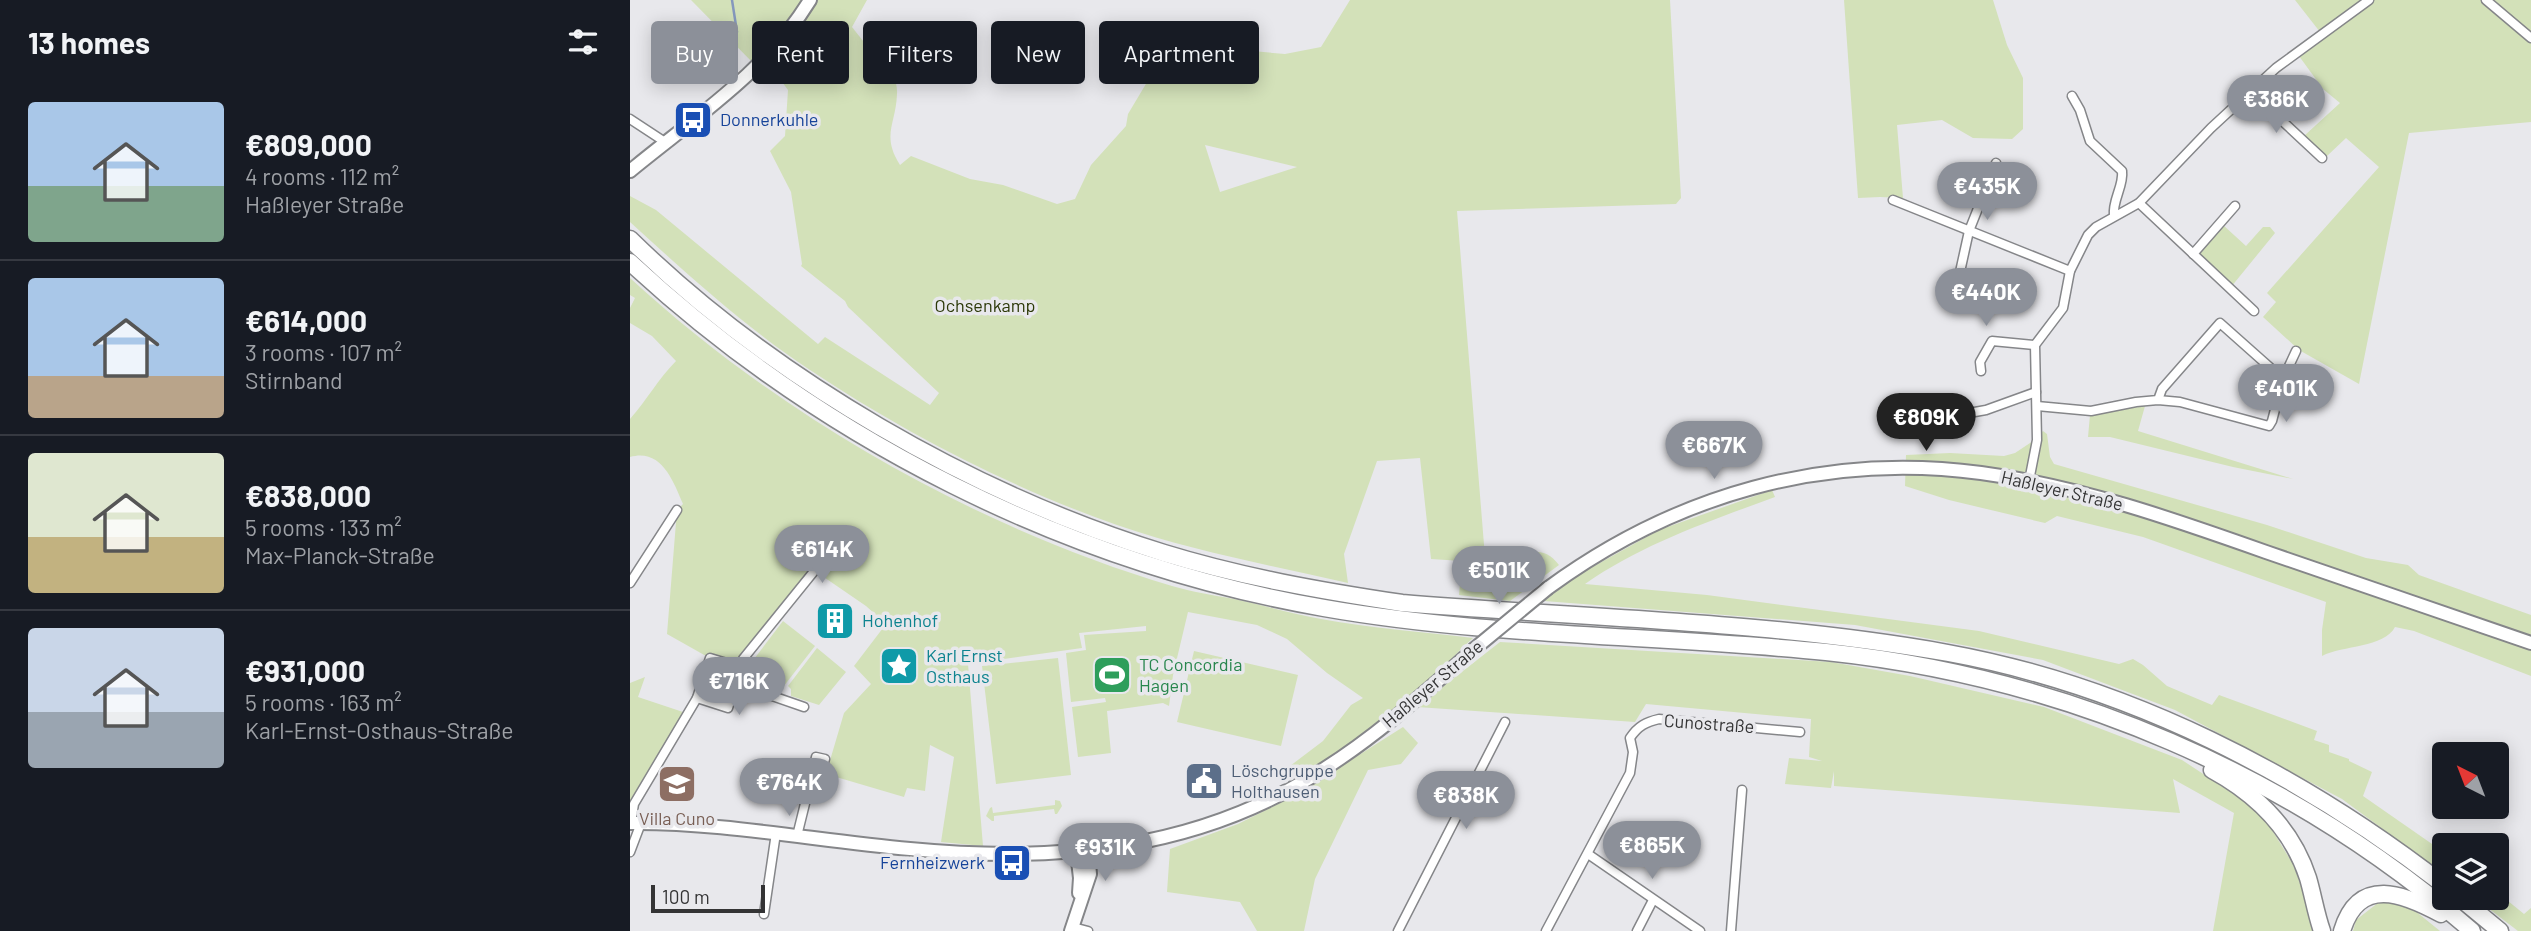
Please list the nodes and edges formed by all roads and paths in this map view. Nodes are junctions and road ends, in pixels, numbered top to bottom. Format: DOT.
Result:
graph roads {
  1 [pos="810,0"];
  2 [pos="2369,0"];
  3 [pos="2486,0"];
  4 [pos="2531,38"];
  5 [pos="2249,91"];
  6 [pos="2072,96"];
  7 [pos="630,119"];
  8 [pos="665,142"];
  9 [pos="2322,158"];
  10 [pos="1996,163"];
  11 [pos="630,171"];
  12 [pos="1893,200"];
  13 [pos="2138,203"];
  14 [pos="2235,206"];
  15 [pos="2114,216"];
  16 [pos="1969,231"];
  17 [pos="630,239"];
  18 [pos="2193,254"];
  19 [pos="630,262"];
  20 [pos="2070,271"];
  21 [pos="1949,295"];
  22 [pos="2254,311"];
  23 [pos="2035,345"];
  24 [pos="2296,351"];
  25 [pos="1981,371"];
  26 [pos="2283,379"];
  27 [pos="2036,392"];
  28 [pos="2158,400"];
  29 [pos="2037,406"];
  30 [pos="1969,413"];
  31 [pos="2029,481"];
  32 [pos="677,510"];
  33 [pos="835,540"];
  34 [pos="630,583"];
  35 [pos="2531,643"];
  36 [pos="740,667"];
  37 [pos="735,683"];
  38 [pos="697,698"];
  39 [pos="804,707"];
  40 [pos="1506,722"];
  41 [pos="1800,732"];
  42 [pos="2181,744"];
  43 [pos="814,767"];
  44 [pos="1742,790"];
  45 [pos="634,823"];
  46 [pos="776,833"];
  47 [pos="797,836"];
  48 [pos="1083,851"];
  49 [pos="630,852"];
  50 [pos="1588,855"];
  51 [pos="2432,876"];
  52 [pos="1653,900"];
  53 [pos="2475,910"];
  54 [pos="764,914"];
  55 [pos="1072,929"];
  56 [pos="2470,929"];
  57 [pos="1088,931"];
  58 [pos="1398,931"];
  59 [pos="1546,931"];
  60 [pos="1637,931"];
  61 [pos="1700,931"];
  62 [pos="1731,931"];
  63 [pos="2322,931"];
  64 [pos="2342,931"];
  65 [pos="2500,931"];
  1 -- 8 [label="main road"];
  2 -- 5 [label="street"];
  3 -- 4 [label="street"];
  5 -- 9 [label="street"];
  5 -- 13 [label="street"];
  6 -- 15 [label="street"];
  7 -- 8 [label="street"];
  8 -- 11 [label="main road"];
  10 -- 16 [label="street"];
  12 -- 16 [label="street"];
  13 -- 15 [label="street"];
  13 -- 18 [label="street"];
  14 -- 18 [label="street"];
  15 -- 20 [label="street"];
  16 -- 20 [label="street"];
  16 -- 21 [label="street"];
  17 -- 51 [label="highway"];
  18 -- 22 [label="street"];
  19 -- 42 [label="highway"];
  20 -- 23 [label="street"];
  23 -- 25 [label="street"];
  23 -- 27 [label="street"];
  24 -- 26 [label="street"];
  26 -- 28 [label="street"];
  26 -- 28 [label="street"];
  27 -- 29 [label="street"];
  27 -- 30 [label="street"];
  28 -- 29 [label="street"];
  29 -- 31 [label="street"];
  31 -- 35 [label="main road, Haßleyer Straße"];
  31 -- 48 [label="main road, Haßleyer Straße, bridge"];
  32 -- 34 [label="street"];
  33 -- 36 [label="street"];
  36 -- 37 [label="street"];
  36 -- 38 [label="street"];
  37 -- 38 [label="street"];
  37 -- 39 [label="street"];
  38 -- 45 [label="street"];
  40 -- 58 [label="street"];
  41 -- 50 [label="street, Cunostraße"];
  42 -- 56 [label="highway"];
  42 -- 63 [label="highway"];
  43 -- 47 [label="street"];
  44 -- 62 [label="street"];
  45 -- 46 [label="main road, Haßleyer Straße"];
  45 -- 49 [label="street"];
  46 -- 47 [label="main road, Haßleyer Straße"];
  46 -- 54 [label="street"];
  47 -- 48 [label="main road, Haßleyer Straße"];
  48 -- 55 [label="main road"];
  50 -- 52 [label="street"];
  50 -- 59 [label="street, Cunostraße"];
  52 -- 60 [label="street"];
  52 -- 61 [label="street"];
  53 -- 65 [label="highway"];
  55 -- 57 [label="street"];
  56 -- 64 [label="highway"];
}
